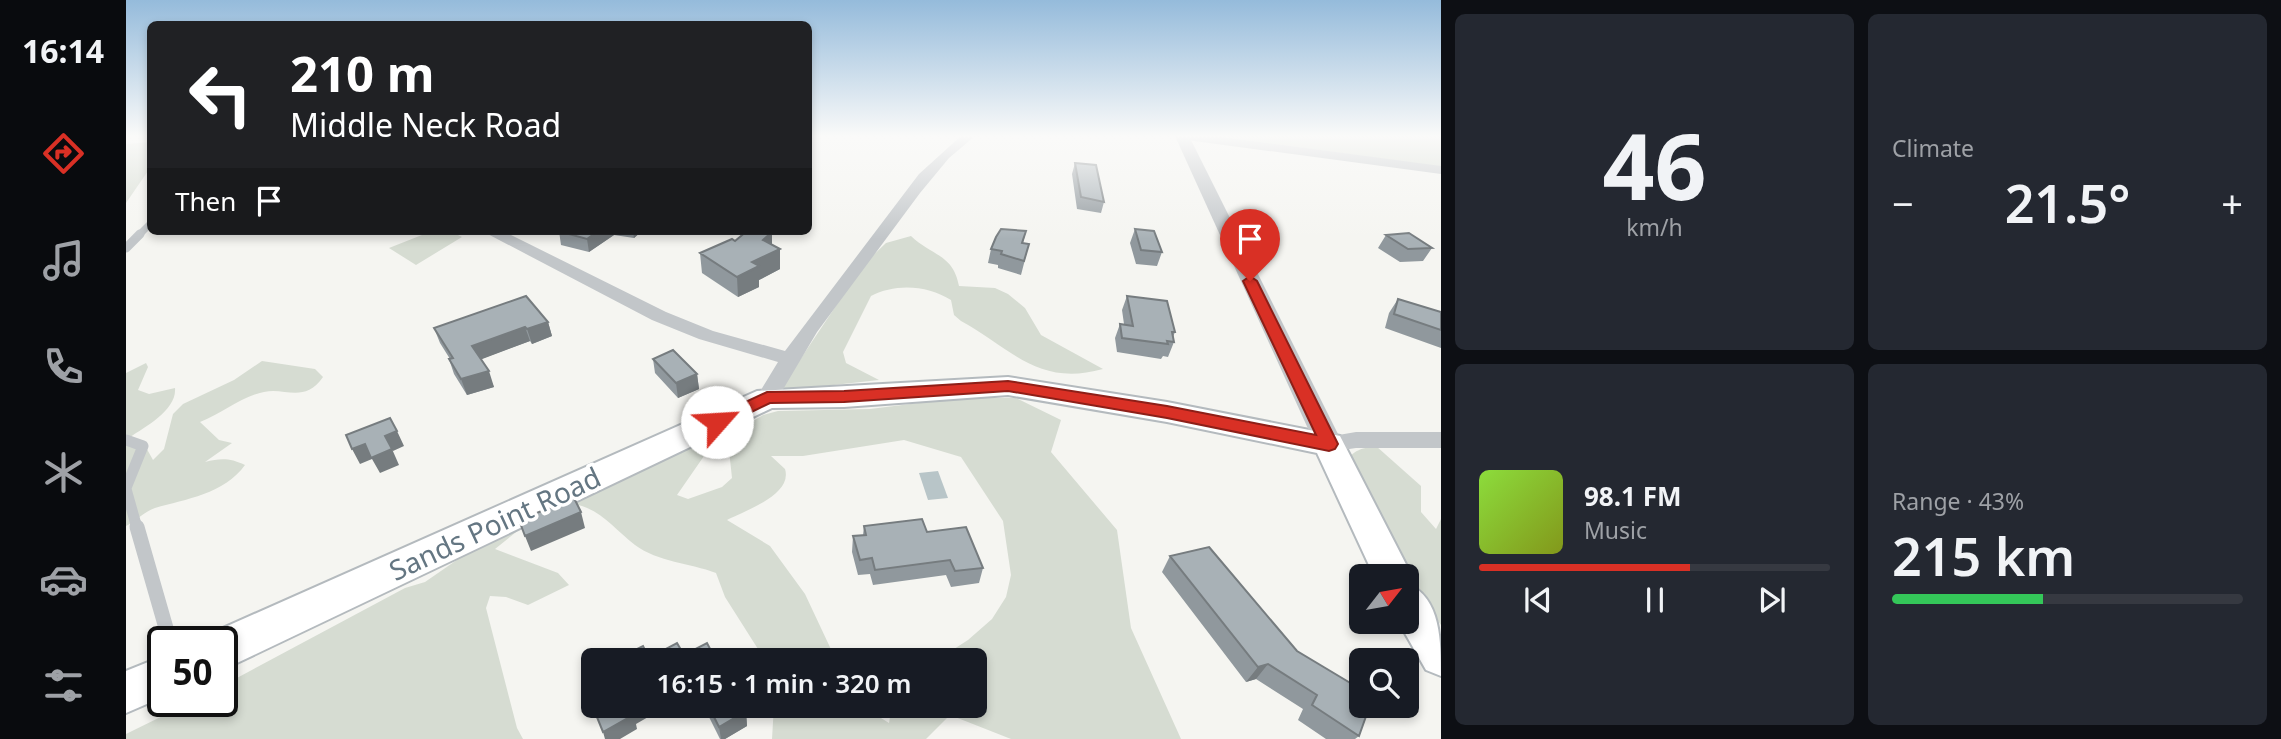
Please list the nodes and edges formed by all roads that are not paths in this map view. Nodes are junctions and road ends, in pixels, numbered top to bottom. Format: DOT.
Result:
graph roads {
  1 [pos="929,170"];
  2 [pos="1201,170"];
  3 [pos="147,227"];
  4 [pos="498,235"];
  5 [pos="126,248"];
  6 [pos="788,358"];
  7 [pos="767,398"];
  8 [pos="126,440"];
  9 [pos="1441,440"];
  10 [pos="1329,444"];
  11 [pos="126,488"];
  12 [pos="1387,564"];
  13 [pos="1419,620"];
  14 [pos="165,626"];
  15 [pos="238,642"];
  16 [pos="1441,656"];
  17 [pos="147,683"];
  18 [pos="126,692"];
  1 -- 6 [label="street"];
  2 -- 10 [label="street"];
  3 -- 5 [label="lane"];
  4 -- 6 [label="street"];
  6 -- 7 [label="street"];
  7 -- 10 [label="main road, Sands Point Road"];
  7 -- 15 [label="main road, Sands Point Road"];
  8 -- 11 [label="lane"];
  9 -- 10 [label="street"];
  10 -- 12 [label="main road"];
  11 -- 14 [label="lane"];
  13 -- 16 [label="main road"];
  17 -- 18 [label="main road"];
}
